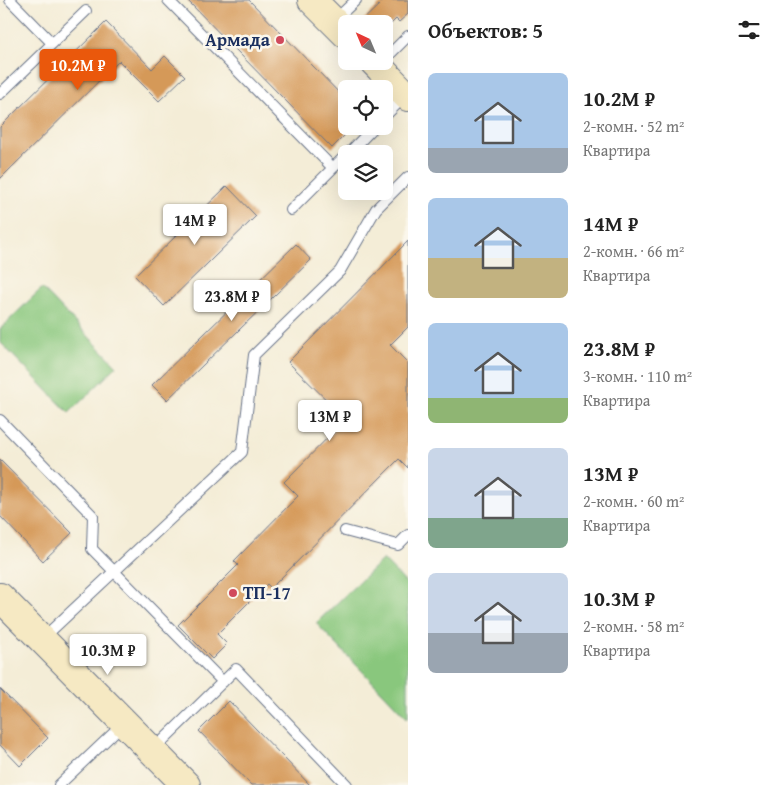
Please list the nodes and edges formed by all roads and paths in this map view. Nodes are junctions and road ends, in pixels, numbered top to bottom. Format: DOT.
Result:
graph roads {
  1 [pos="10,0"];
  2 [pos="168,0"];
  3 [pos="312,0"];
  4 [pos="356,0"];
  5 [pos="86,11"];
  6 [pos="347,15"];
  7 [pos="338,26"];
  8 [pos="408,36"];
  9 [pos="52,43"];
  10 [pos="393,49"];
  11 [pos="386,70"];
  12 [pos="0,94"];
  13 [pos="407,96"];
  14 [pos="393,109"];
  15 [pos="366,135"];
  16 [pos="356,145"];
  17 [pos="338,163"];
  18 [pos="333,168"];
  19 [pos="408,177"];
  20 [pos="291,210"];
  21 [pos="0,420"];
  22 [pos="344,531"];
  23 [pos="408,535"];
  24 [pos="114,571"];
  25 [pos="0,596"];
  26 [pos="42,639"];
  27 [pos="223,682"];
  28 [pos="124,722"];
  29 [pos="152,750"];
  30 [pos="58,785"];
  31 [pos="186,785"];
  32 [pos="347,785"];
  1 -- 9 [label="lane"];
  2 -- 18 [label="lane"];
  3 -- 7 [label="main road"];
  4 -- 6 [label="lane"];
  5 -- 9 [label="lane"];
  8 -- 10 [label="lane"];
  9 -- 12 [label="lane"];
  11 -- 13 [label="main road"];
  13 -- 14 [label="lane"];
  15 -- 16 [label="lane"];
  17 -- 18 [label="lane"];
  18 -- 20 [label="lane"];
  19 -- 24 [label="lane"];
  21 -- 24 [label="lane"];
  22 -- 23 [label="lane"];
  24 -- 26 [label="lane"];
  24 -- 27 [label="lane"];
  25 -- 26 [label="main road"];
  26 -- 28 [label="main road"];
  27 -- 29 [label="lane"];
  27 -- 32 [label="lane"];
  28 -- 29 [label="main road"];
  28 -- 30 [label="lane"];
  29 -- 31 [label="main road"];
}
